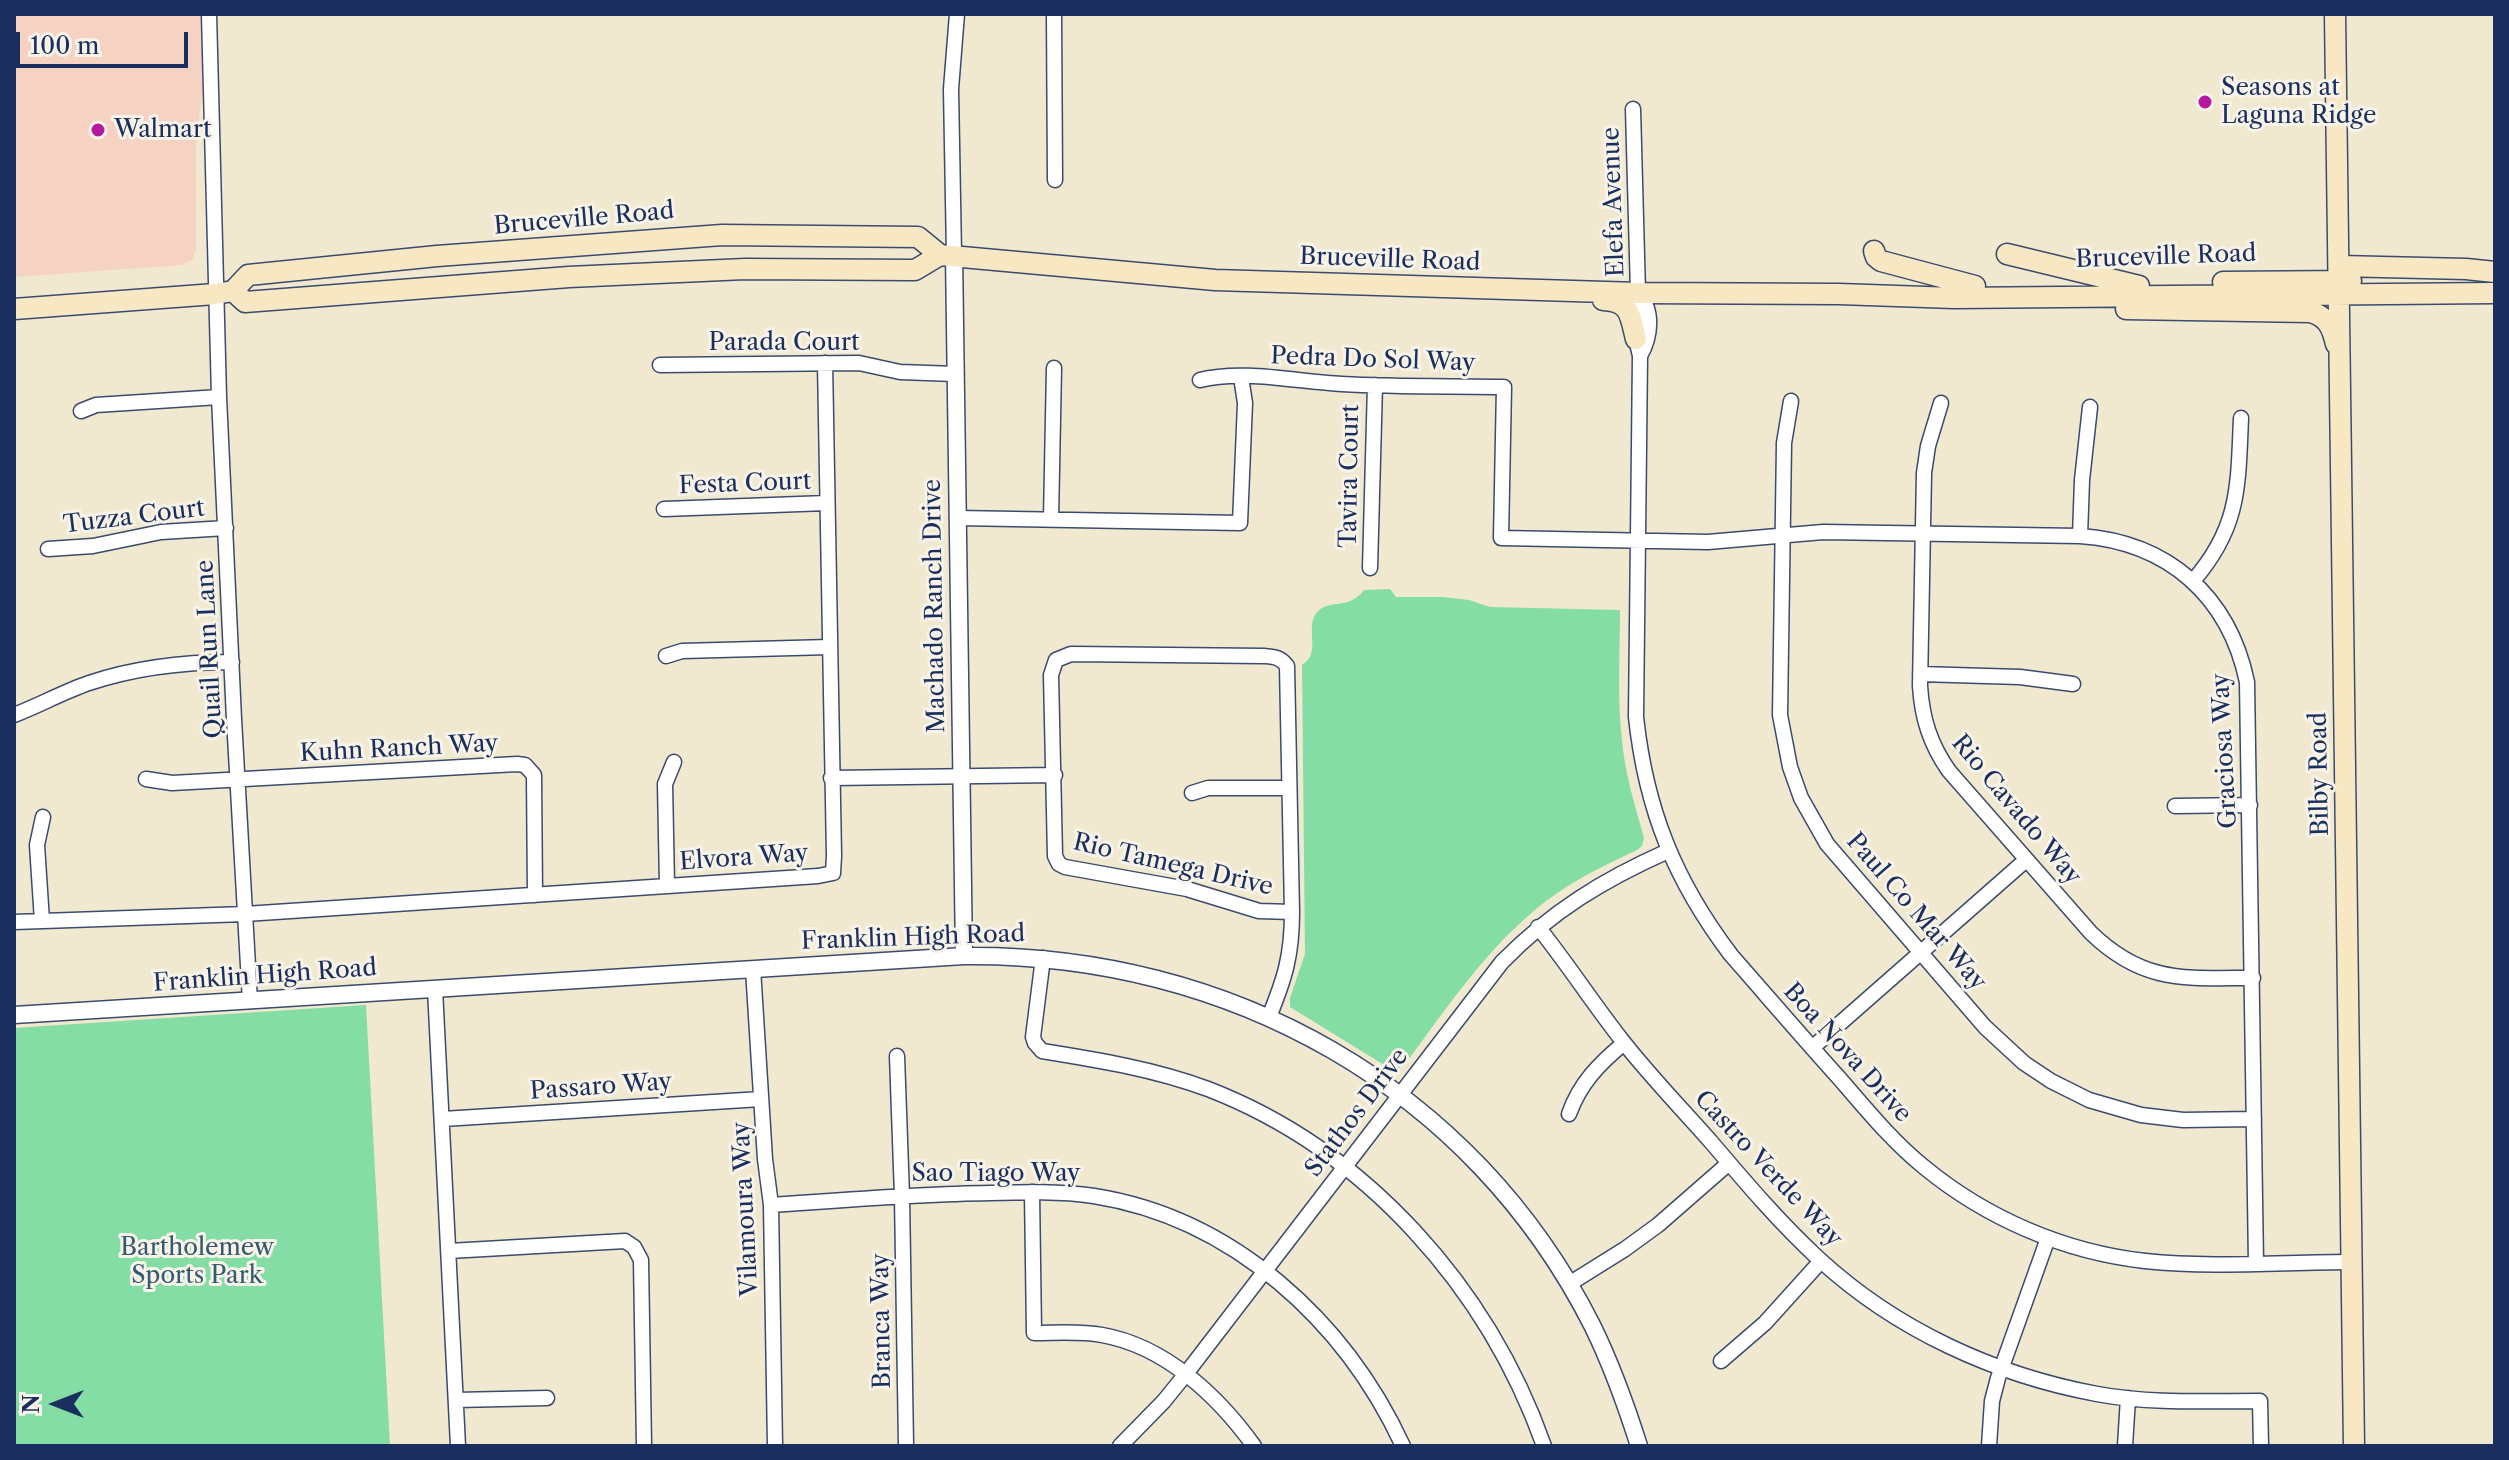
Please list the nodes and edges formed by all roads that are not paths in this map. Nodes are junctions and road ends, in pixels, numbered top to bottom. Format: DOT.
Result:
graph roads {
  1 [pos="209,14"];
  2 [pos="957,14"];
  3 [pos="1054,14"];
  4 [pos="2335,14"];
  5 [pos="2343,14"];
  6 [pos="2338,101"];
  7 [pos="1633,109"];
  8 [pos="1055,180"];
  9 [pos="1874,251"];
  10 [pos="2007,254"];
  11 [pos="947,255"];
  12 [pos="2495,272"];
  13 [pos="2340,280"];
  14 [pos="2495,283"];
  15 [pos="1975,286"];
  16 [pos="2139,286"];
  17 [pos="224,292"];
  18 [pos="1585,292"];
  19 [pos="1638,293"];
  20 [pos="2495,293"];
  21 [pos="1839,294"];
  22 [pos="2006,297"];
  23 [pos="14,309"];
  24 [pos="1638,348"];
  25 [pos="825,363"];
  26 [pos="2341,363"];
  27 [pos="660,365"];
  28 [pos="1054,368"];
  29 [pos="955,374"];
  30 [pos="1241,377"];
  31 [pos="1200,380"];
  32 [pos="1375,385"];
  33 [pos="219,397"];
  34 [pos="1791,401"];
  35 [pos="1941,403"];
  36 [pos="2090,407"];
  37 [pos="81,411"];
  38 [pos="2241,418"];
  39 [pos="827,503"];
  40 [pos="664,509"];
  41 [pos="957,518"];
  42 [pos="1051,519"];
  43 [pos="226,528"];
  44 [pos="1923,533"];
  45 [pos="1782,536"];
  46 [pos="2080,536"];
  47 [pos="1637,541"];
  48 [pos="48,549"];
  49 [pos="1370,568"];
  50 [pos="2193,581"];
  51 [pos="829,647"];
  52 [pos="666,656"];
  53 [pos="232,662"];
  54 [pos="1920,674"];
  55 [pos="2073,684"];
  56 [pos="14,715"];
  57 [pos="674,762"];
  58 [pos="962,775"];
  59 [pos="1055,775"];
  60 [pos="831,778"];
  61 [pos="146,779"];
  62 [pos="239,780"];
  63 [pos="1288,788"];
  64 [pos="1192,793"];
  65 [pos="2250,805"];
  66 [pos="2175,806"];
  67 [pos="43,817"];
  68 [pos="1668,851"];
  69 [pos="2026,860"];
  70 [pos="667,885"];
  71 [pos="535,895"];
  72 [pos="1292,912"];
  73 [pos="245,914"];
  74 [pos="42,921"];
  75 [pos="14,922"];
  76 [pos="1538,927"];
  77 [pos="1920,953"];
  78 [pos="964,956"];
  79 [pos="1043,958"];
  80 [pos="753,969"];
  81 [pos="2253,978"];
  82 [pos="435,989"];
  83 [pos="250,1001"];
  84 [pos="14,1015"];
  85 [pos="1269,1017"];
  86 [pos="1624,1043"];
  87 [pos="1812,1048"];
  88 [pos="897,1056"];
  89 [pos="1399,1095"];
  90 [pos="761,1099"];
  91 [pos="1569,1114"];
  92 [pos="443,1119"];
  93 [pos="2254,1119"];
  94 [pos="1729,1163"];
  95 [pos="1344,1167"];
  96 [pos="1032,1192"];
  97 [pos="902,1196"];
  98 [pos="771,1205"];
  99 [pos="2048,1238"];
  100 [pos="449,1251"];
  101 [pos="1821,1261"];
  102 [pos="2352,1262"];
  103 [pos="2256,1263"];
  104 [pos="1264,1271"];
  105 [pos="1569,1284"];
  106 [pos="1721,1361"];
  107 [pos="2001,1369"];
  108 [pos="1185,1375"];
  109 [pos="547,1398"];
  110 [pos="2128,1398"];
  111 [pos="456,1400"];
  112 [pos="458,1446"];
  113 [pos="644,1446"];
  114 [pos="775,1446"];
  115 [pos="906,1446"];
  116 [pos="1120,1446"];
  117 [pos="1254,1446"];
  118 [pos="1403,1446"];
  119 [pos="1544,1446"];
  120 [pos="1639,1446"];
  121 [pos="1989,1446"];
  122 [pos="2125,1446"];
  123 [pos="2261,1446"];
  124 [pos="2354,1446"];
  1 -- 17 [label="street, Quail Run Lane"];
  2 -- 11 [label="street"];
  3 -- 8 [label="street"];
  4 -- 6 [label="main road, Bilby Road"];
  5 -- 6 [label="main road, Bilby Road"];
  6 -- 13 [label="main road, Bilby Road"];
  7 -- 19 [label="street, Elefa Avenue"];
  9 -- 15 [label="main road"];
  10 -- 16 [label="main road"];
  11 -- 17 [label="main road, Bruceville Road"];
  11 -- 17 [label="main road, Bruceville Road"];
  11 -- 18 [label="main road, Bruceville Road"];
  11 -- 29 [label="street, Machado Ranch Drive"];
  12 -- 13 [label="main road"];
  13 -- 14 [label="main road, Bruceville Road"];
  13 -- 16 [label="main road, Bruceville Road"];
  13 -- 20 [label="main road, Bruceville Road"];
  13 -- 22 [label="main road, Bruceville Road"];
  13 -- 26 [label="main road, Bilby Road"];
  15 -- 16 [label="main road, Bruceville Road"];
  15 -- 21 [label="main road, Bruceville Road"];
  17 -- 23 [label="main road, Bruceville Road"];
  17 -- 33 [label="street, Quail Run Lane"];
  18 -- 19 [label="main road, Bruceville Road"];
  18 -- 24 [label="main road"];
  19 -- 21 [label="main road, Bruceville Road"];
  19 -- 24 [label="street, Elefa Avenue"];
  21 -- 22 [label="main road, Bruceville Road"];
  22 -- 26 [label="main road"];
  24 -- 47 [label="street, Elefa Avenue"];
  25 -- 27 [label="street, Parada Court"];
  25 -- 29 [label="street, Parada Court"];
  25 -- 39 [label="street, Elvora Way"];
  26 -- 102 [label="main road, Bilby Road"];
  28 -- 42 [label="street"];
  29 -- 41 [label="street, Machado Ranch Drive"];
  30 -- 31 [label="street"];
  30 -- 32 [label="street, Pedra Do Sol Way"];
  30 -- 42 [label="street, Pedra Do Sol Way"];
  32 -- 47 [label="street, Pedra Do Sol Way"];
  32 -- 49 [label="street, Tavira Court"];
  33 -- 37 [label="street"];
  33 -- 43 [label="street, Quail Run Lane"];
  34 -- 45 [label="street, Paul Co Mar Way"];
  35 -- 44 [label="street, Rio Cavado Way"];
  36 -- 46 [label="street"];
  38 -- 50 [label="street"];
  39 -- 40 [label="street, Festa Court"];
  39 -- 51 [label="street, Elvora Way"];
  41 -- 42 [label="street, Pedra Do Sol Way"];
  41 -- 58 [label="street, Machado Ranch Drive"];
  43 -- 48 [label="street, Tuzza Court"];
  43 -- 53 [label="street, Quail Run Lane"];
  44 -- 45 [label="street, Graciosa Way"];
  44 -- 46 [label="street, Graciosa Way"];
  44 -- 54 [label="street, Rio Cavado Way"];
  45 -- 47 [label="street, Graciosa Way"];
  45 -- 77 [label="street, Paul Co Mar Way"];
  46 -- 50 [label="street, Graciosa Way"];
  47 -- 68 [label="street, Boa Nova Drive"];
  50 -- 65 [label="street, Graciosa Way"];
  51 -- 52 [label="street"];
  51 -- 60 [label="street, Elvora Way"];
  53 -- 56 [label="street"];
  53 -- 62 [label="street, Quail Run Lane"];
  54 -- 55 [label="street"];
  54 -- 69 [label="street, Rio Cavado Way"];
  57 -- 70 [label="street"];
  58 -- 59 [label="street"];
  58 -- 60 [label="street"];
  58 -- 78 [label="street, Machado Ranch Drive"];
  59 -- 63 [label="street, Rio Tamega Drive"];
  59 -- 72 [label="street, Rio Tamega Drive"];
  60 -- 70 [label="street, Elvora Way"];
  61 -- 62 [label="street"];
  62 -- 71 [label="street, Kuhn Ranch Way"];
  62 -- 73 [label="street, Quail Run Lane"];
  63 -- 64 [label="street"];
  63 -- 72 [label="street, Rio Tamega Drive"];
  65 -- 66 [label="street"];
  65 -- 81 [label="street, Graciosa Way"];
  67 -- 74 [label="street"];
  68 -- 76 [label="street, Stathos Drive"];
  68 -- 87 [label="street, Boa Nova Drive"];
  69 -- 77 [label="street"];
  69 -- 81 [label="street, Rio Cavado Way"];
  70 -- 71 [label="street, Elvora Way"];
  71 -- 73 [label="street, Elvora Way"];
  72 -- 85 [label="street, Rio Tamega Drive"];
  73 -- 74 [label="street, Elvora Way"];
  73 -- 83 [label="street, Quail Run Lane"];
  74 -- 75 [label="street, Elvora Way"];
  76 -- 86 [label="street, Castro Verde Way"];
  76 -- 89 [label="street, Stathos Drive"];
  77 -- 87 [label="street"];
  77 -- 93 [label="street, Paul Co Mar Way"];
  78 -- 79 [label="street, Franklin High Road"];
  78 -- 80 [label="street, Franklin High Road"];
  79 -- 85 [label="street, Franklin High Road"];
  79 -- 95 [label="street"];
  80 -- 82 [label="street, Franklin High Road"];
  80 -- 90 [label="street, Vilamoura Way"];
  81 -- 93 [label="street, Graciosa Way"];
  82 -- 83 [label="street, Franklin High Road"];
  82 -- 92 [label="street"];
  83 -- 84 [label="street, Franklin High Road"];
  85 -- 89 [label="street, Franklin High Road"];
  86 -- 91 [label="street"];
  86 -- 94 [label="street, Castro Verde Way"];
  87 -- 99 [label="street, Boa Nova Drive"];
  88 -- 97 [label="street, Branca Way"];
  89 -- 95 [label="street, Stathos Drive"];
  89 -- 105 [label="street, Franklin High Road"];
  90 -- 92 [label="street, Passaro Way"];
  90 -- 98 [label="street, Vilamoura Way"];
  92 -- 100 [label="street"];
  93 -- 103 [label="street, Graciosa Way"];
  94 -- 101 [label="street, Castro Verde Way"];
  94 -- 105 [label="street"];
  95 -- 104 [label="street, Stathos Drive"];
  95 -- 119 [label="street"];
  96 -- 97 [label="street, Sao Tiago Way"];
  96 -- 104 [label="street, Sao Tiago Way"];
  96 -- 108 [label="street"];
  97 -- 98 [label="street, Sao Tiago Way"];
  97 -- 115 [label="street, Branca Way"];
  98 -- 114 [label="street, Vilamoura Way"];
  99 -- 103 [label="street, Boa Nova Drive"];
  99 -- 107 [label="street"];
  100 -- 111 [label="street"];
  100 -- 113 [label="street"];
  101 -- 106 [label="street"];
  101 -- 107 [label="street, Castro Verde Way"];
  102 -- 103 [label="street, Boa Nova Drive"];
  102 -- 124 [label="main road, Bilby Road"];
  104 -- 108 [label="street, Stathos Drive"];
  104 -- 118 [label="street, Sao Tiago Way"];
  105 -- 120 [label="street, Franklin High Road"];
  107 -- 110 [label="street, Castro Verde Way"];
  107 -- 121 [label="street"];
  108 -- 116 [label="street, Stathos Drive"];
  108 -- 117 [label="street"];
  109 -- 111 [label="street"];
  110 -- 122 [label="street"];
  110 -- 123 [label="street, Castro Verde Way"];
  111 -- 112 [label="street"];
}
